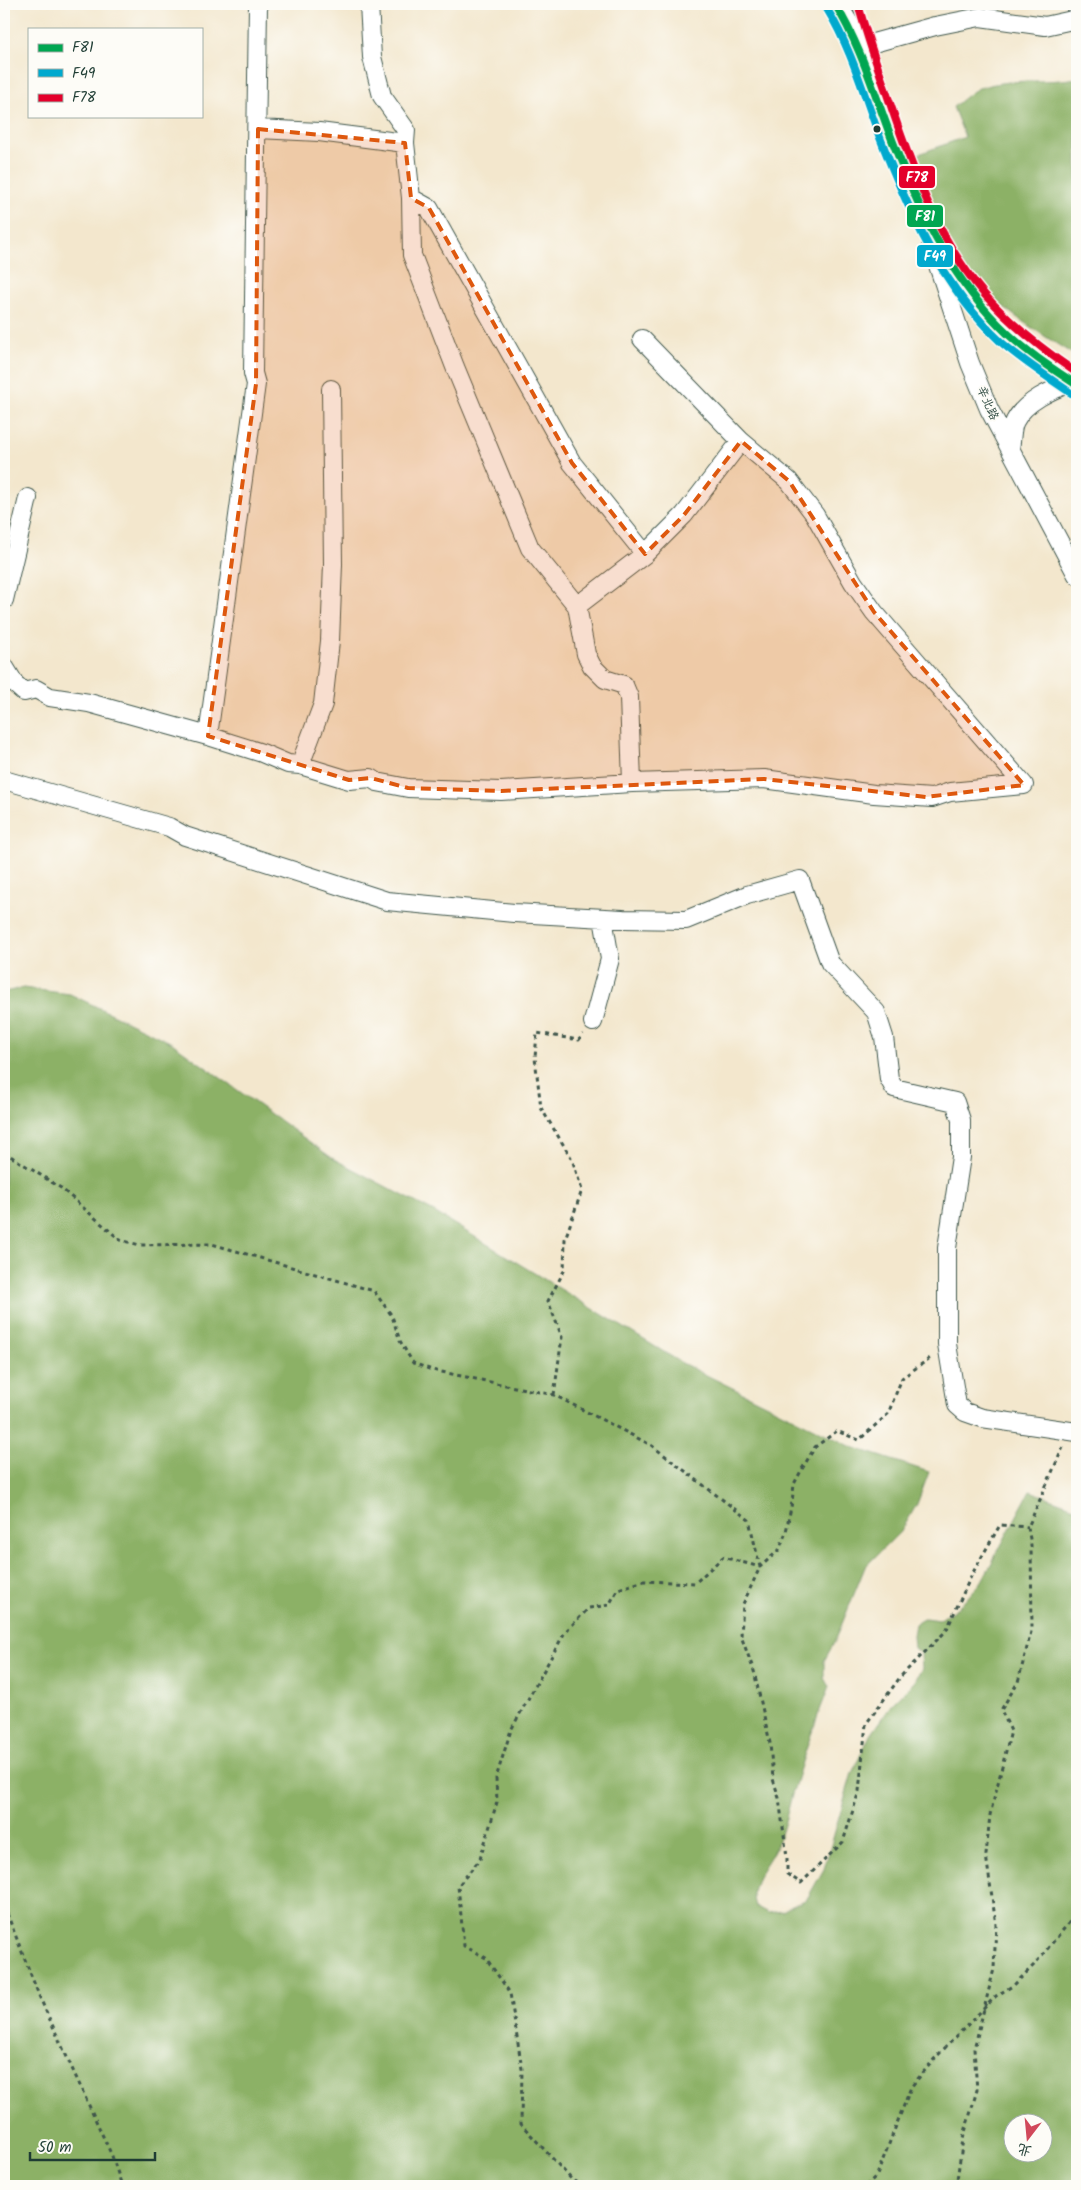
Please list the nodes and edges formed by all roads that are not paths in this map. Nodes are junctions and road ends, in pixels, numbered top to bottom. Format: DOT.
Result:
graph roads {
  1 [pos="258,4"];
  2 [pos="369,4"];
  3 [pos="835,4"];
  4 [pos="848,4"];
  5 [pos="1077,20"];
  6 [pos="859,47"];
  7 [pos="258,129"];
  8 [pos="405,143"];
  9 [pos="411,198"];
  10 [pos="924,219"];
  11 [pos="642,339"];
  12 [pos="1074,383"];
  13 [pos="332,389"];
  14 [pos="741,441"];
  15 [pos="1010,448"];
  16 [pos="28,498"];
  17 [pos="645,554"];
  18 [pos="1077,576"];
  19 [pos="4,600"];
  20 [pos="577,606"];
  21 [pos="4,666"];
  22 [pos="208,736"];
  23 [pos="300,765"];
  24 [pos="4,780"];
  25 [pos="632,783"];
  26 [pos="603,918"];
  27 [pos="593,1022"];
  28 [pos="1074,1432"];
  1 -- 7 [label="street"];
  2 -- 8 [label="street"];
  3 -- 6 [label="main road"];
  4 -- 6 [label="main road"];
  5 -- 6 [label="street"];
  6 -- 10 [label="main road"];
  7 -- 8 [label="street"];
  7 -- 22 [label="street"];
  8 -- 9 [label="street"];
  9 -- 17 [label="street"];
  9 -- 20 [label="street"];
  10 -- 12 [label="main road"];
  10 -- 15 [label="street, 辛北路"];
  11 -- 14 [label="street"];
  12 -- 15 [label="street"];
  13 -- 23 [label="street"];
  14 -- 17 [label="street"];
  14 -- 25 [label="street"];
  15 -- 18 [label="street, 辛北路"];
  16 -- 19 [label="street"];
  17 -- 20 [label="street"];
  20 -- 25 [label="street"];
  21 -- 22 [label="street"];
  22 -- 23 [label="street"];
  23 -- 25 [label="street"];
  24 -- 26 [label="street"];
  26 -- 27 [label="street"];
  26 -- 28 [label="street"];
}
